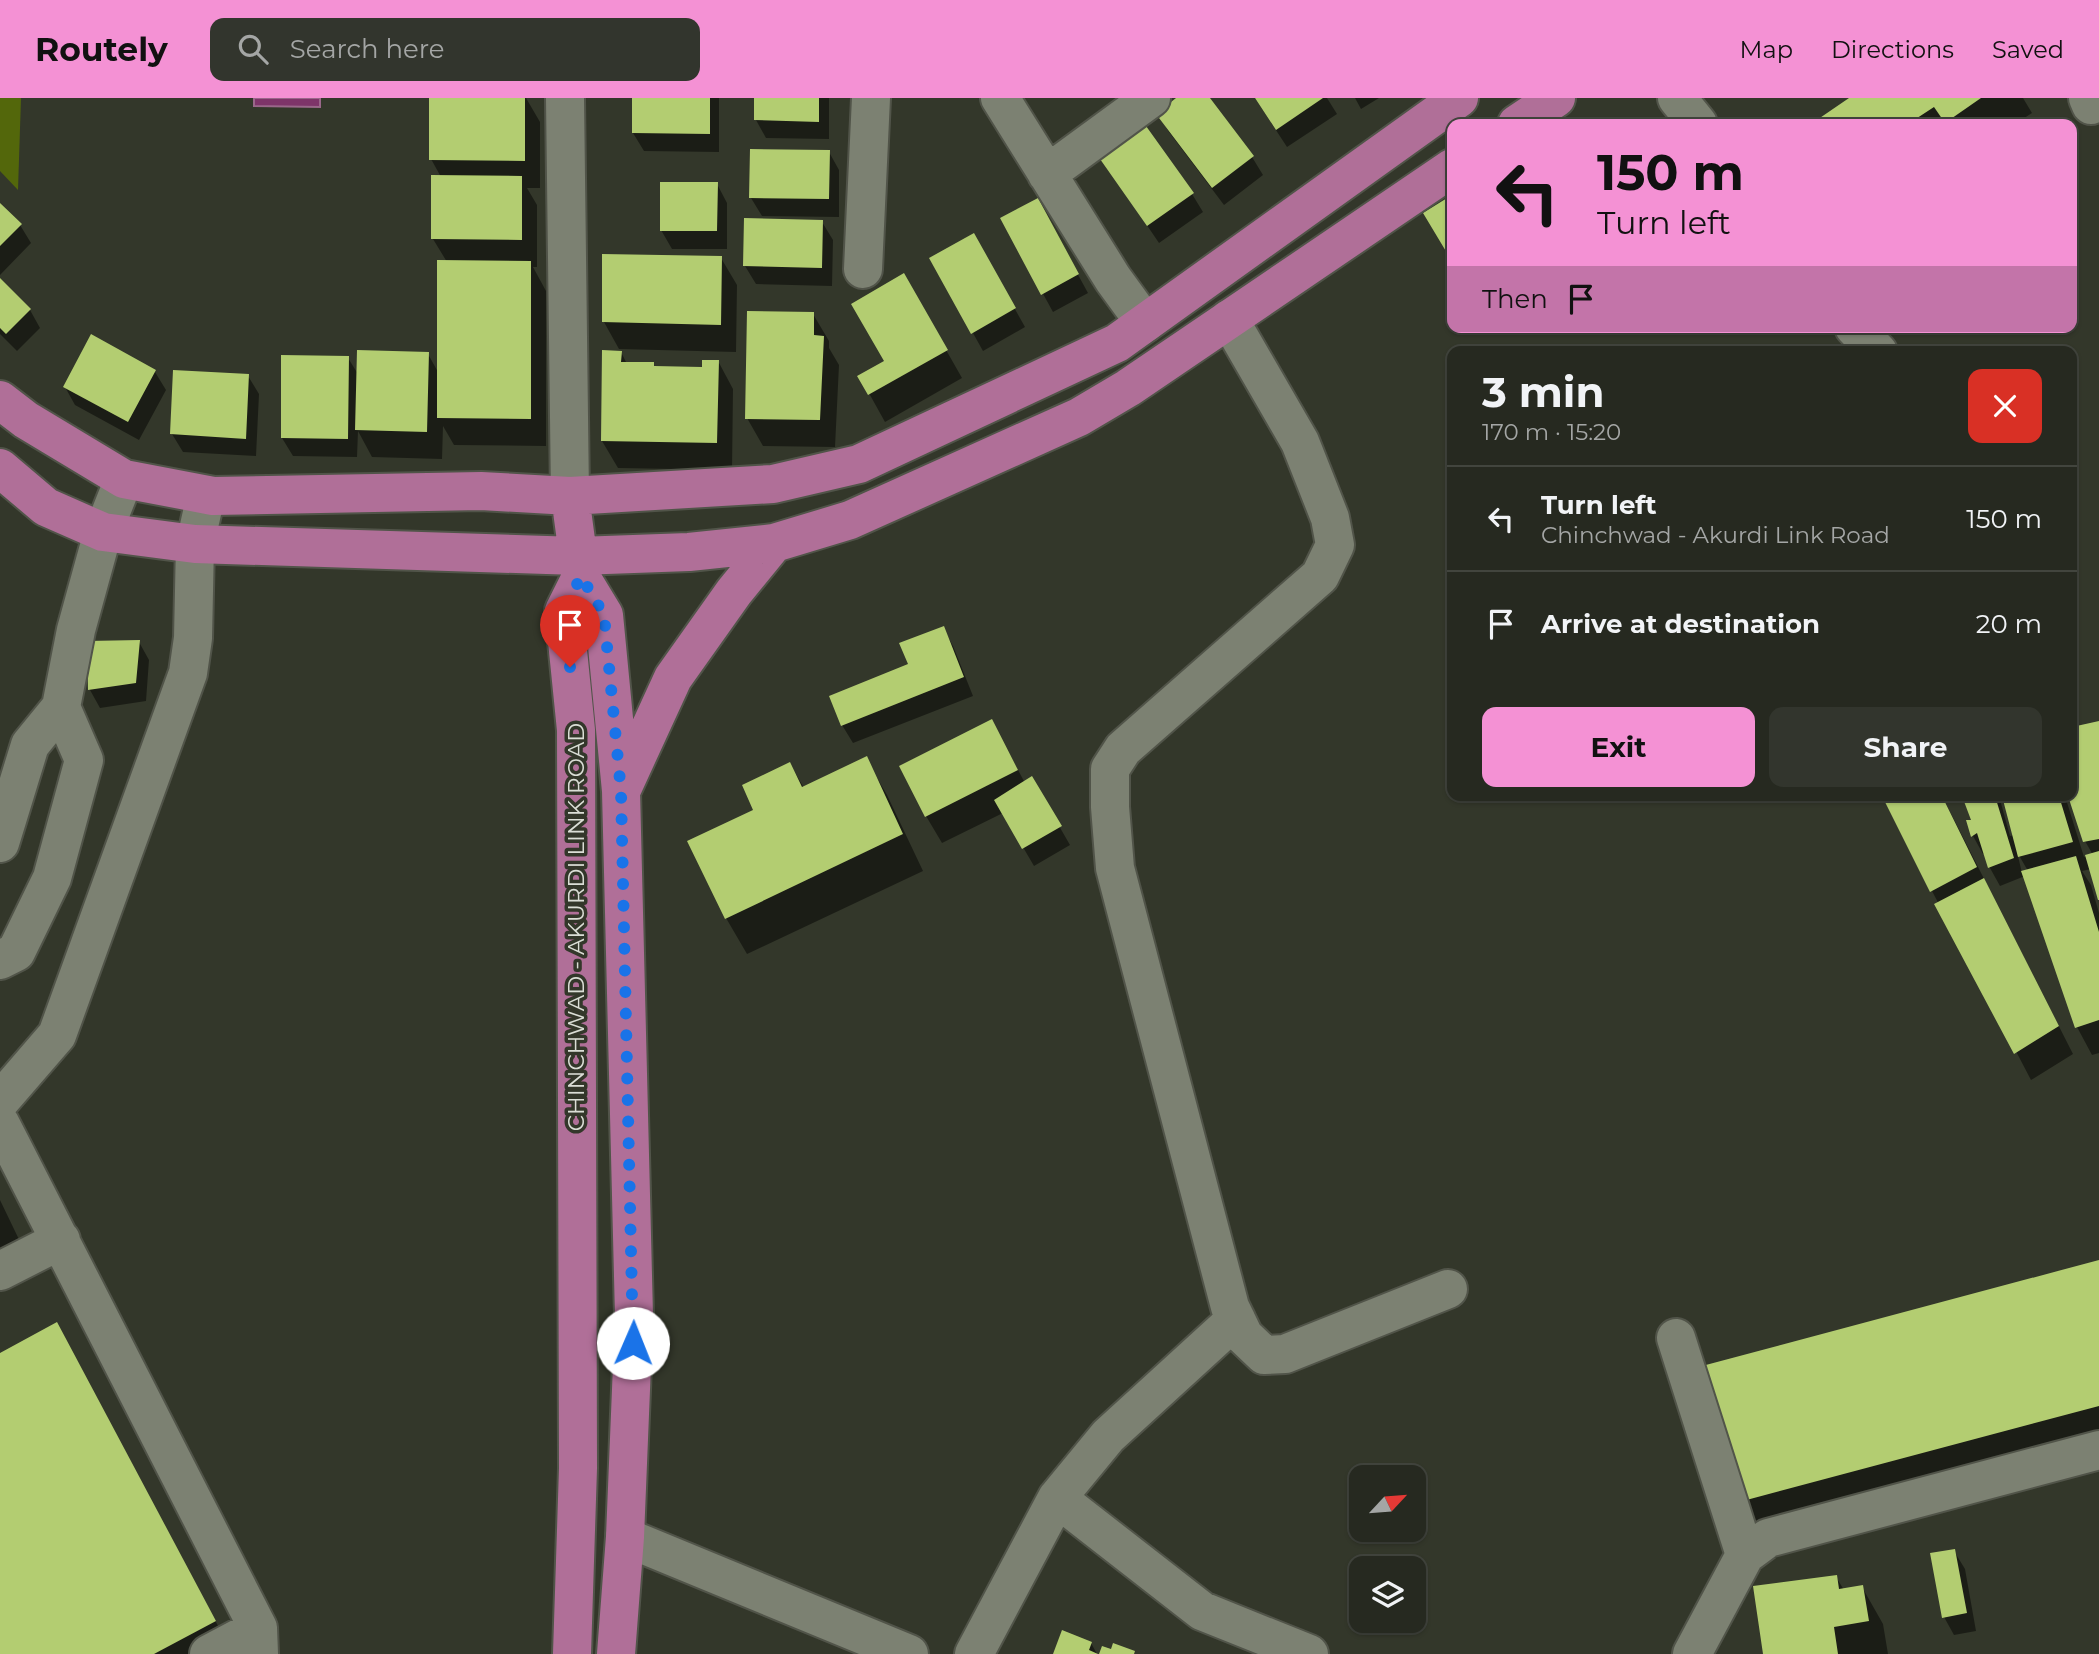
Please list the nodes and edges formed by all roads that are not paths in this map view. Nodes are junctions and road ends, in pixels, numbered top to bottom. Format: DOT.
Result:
graph roads {
  1 [pos="565,98"];
  2 [pos="871,98"];
  3 [pos="1000,98"];
  4 [pos="1151,98"];
  5 [pos="1459,98"];
  6 [pos="1556,98"];
  7 [pos="1677,98"];
  8 [pos="1524,119"];
  9 [pos="1694,119"];
  10 [pos="1447,171"];
  11 [pos="1047,174"];
  12 [pos="863,269"];
  13 [pos="1229,319"];
  14 [pos="1145,323"];
  15 [pos="1860,333"];
  16 [pos="1872,346"];
  17 [pos="0,400"];
  18 [pos="0,468"];
  19 [pos="124,479"];
  20 [pos="206,495"];
  21 [pos="570,496"];
  22 [pos="103,532"];
  23 [pos="774,542"];
  24 [pos="195,544"];
  25 [pos="579,566"];
  26 [pos="61,708"];
  27 [pos="10,788"];
  28 [pos="621,791"];
  29 [pos="0,843"];
  30 [pos="0,960"];
  31 [pos="0,1101"];
  32 [pos="0,1123"];
  33 [pos="61,1240"];
  34 [pos="0,1270"];
  35 [pos="1448,1289"];
  36 [pos="1236,1319"];
  37 [pos="1676,1338"];
  38 [pos="2099,1450"];
  39 [pos="1057,1498"];
  40 [pos="625,1537"];
  41 [pos="1745,1555"];
  42 [pos="258,1641"];
  43 [pos="209,1654"];
  44 [pos="572,1654"];
  45 [pos="616,1654"];
  46 [pos="909,1654"];
  47 [pos="974,1654"];
  48 [pos="1309,1654"];
  49 [pos="1692,1654"];
  1 -- 21 [label="street"];
  2 -- 12 [label="street"];
  3 -- 11 [label="street"];
  4 -- 11 [label="street"];
  5 -- 14 [label="main road"];
  6 -- 8 [label="main road"];
  7 -- 9 [label="street"];
  10 -- 13 [label="main road"];
  11 -- 14 [label="street"];
  13 -- 23 [label="main road"];
  13 -- 36 [label="street"];
  14 -- 21 [label="main road"];
  15 -- 16 [label="street"];
  17 -- 19 [label="main road"];
  18 -- 22 [label="main road"];
  19 -- 20 [label="main road"];
  19 -- 22 [label="street"];
  20 -- 21 [label="main road"];
  20 -- 24 [label="street"];
  21 -- 25 [label="main road"];
  22 -- 24 [label="main road"];
  22 -- 26 [label="street"];
  23 -- 25 [label="main road"];
  23 -- 28 [label="main road"];
  24 -- 25 [label="main road"];
  24 -- 31 [label="street"];
  25 -- 28 [label="main road, CHINCHWAD - AKURDI LINK ROAD"];
  25 -- 44 [label="main road, CHINCHWAD - AKURDI LINK ROAD"];
  26 -- 27 [label="street"];
  26 -- 30 [label="street"];
  27 -- 29 [label="street"];
  28 -- 40 [label="main road, CHINCHWAD - AKURDI LINK ROAD"];
  32 -- 33 [label="street"];
  33 -- 34 [label="street"];
  33 -- 42 [label="street"];
  35 -- 36 [label="street"];
  36 -- 39 [label="street"];
  37 -- 41 [label="street"];
  38 -- 41 [label="street"];
  39 -- 47 [label="street"];
  39 -- 48 [label="street"];
  40 -- 45 [label="main road, CHINCHWAD - AKURDI LINK ROAD"];
  40 -- 46 [label="street"];
  41 -- 49 [label="street"];
  42 -- 43 [label="street"];
}
